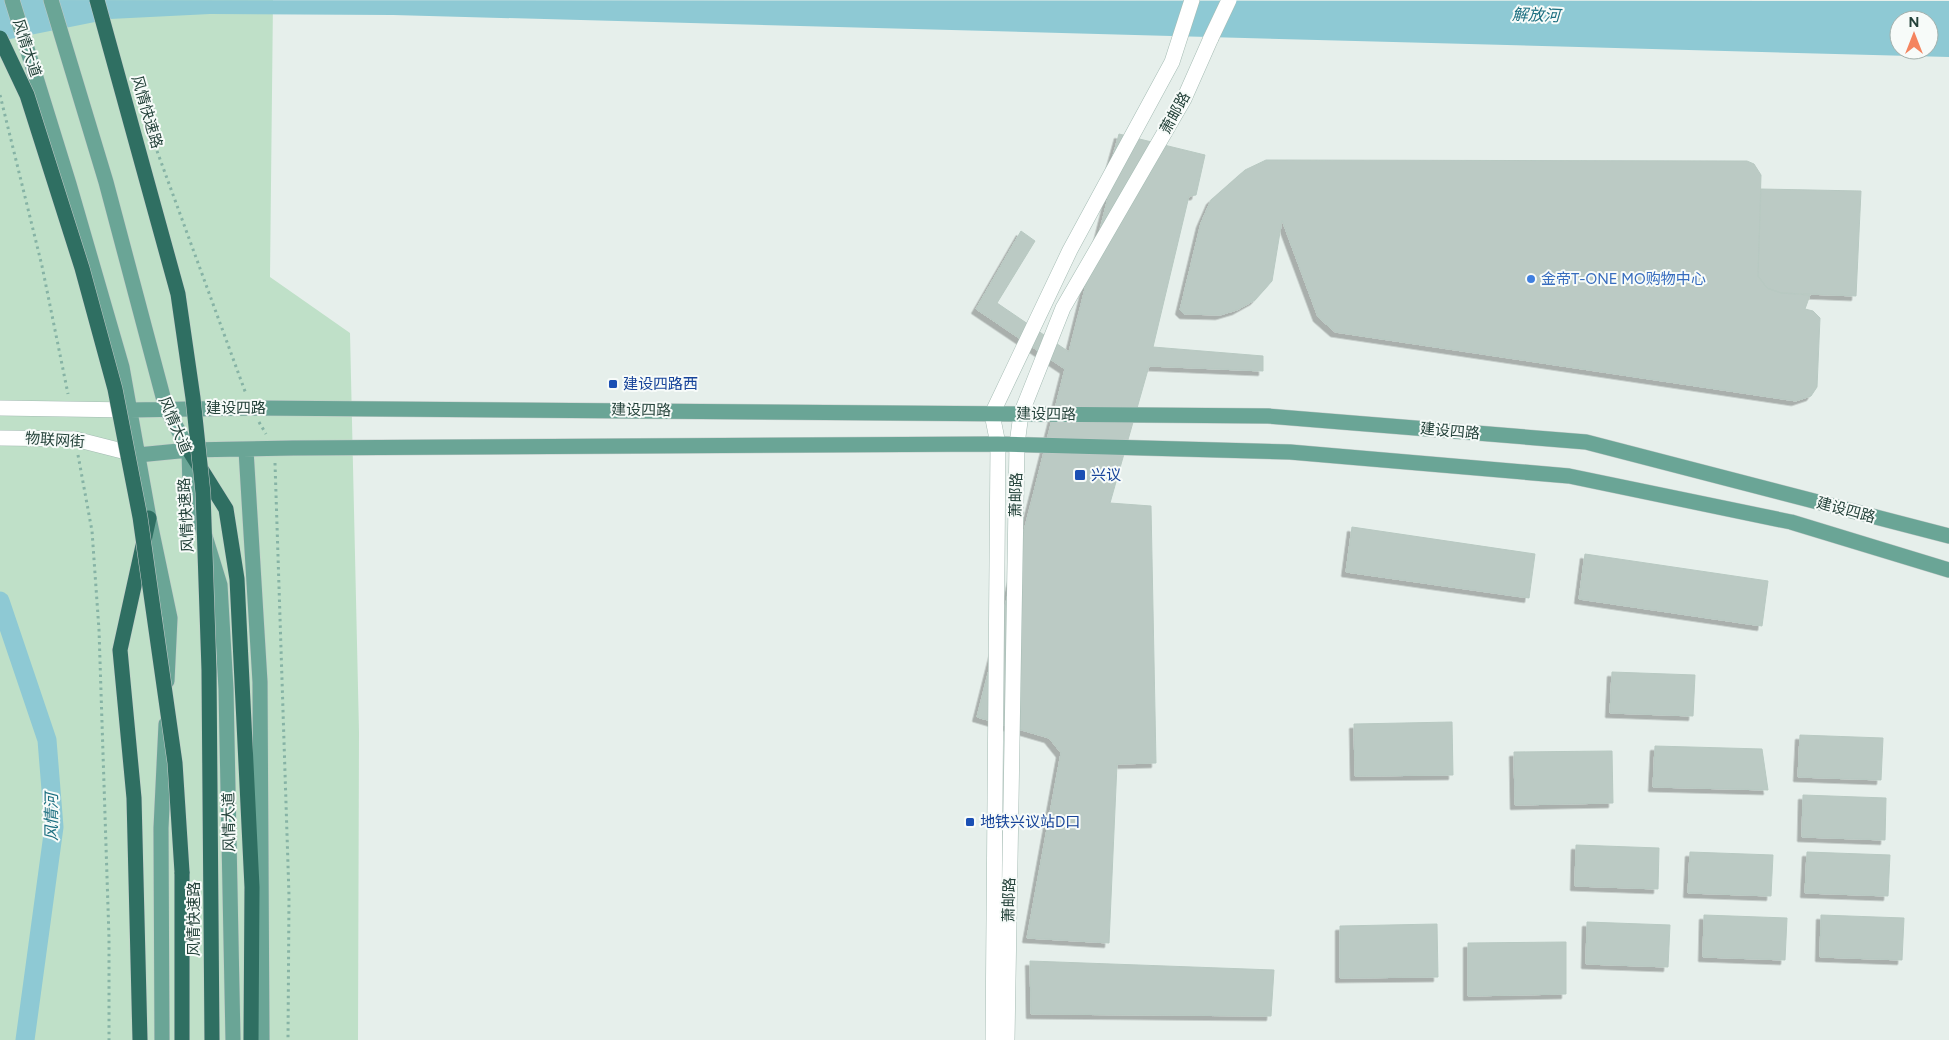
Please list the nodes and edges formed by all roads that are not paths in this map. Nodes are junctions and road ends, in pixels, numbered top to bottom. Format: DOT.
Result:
graph roads {
  1 [pos="12,0"];
  2 [pos="51,0"];
  3 [pos="97,0"];
  4 [pos="1192,0"];
  5 [pos="1229,0"];
  6 [pos="0,38"];
  7 [pos="0,408"];
  8 [pos="166,408"];
  9 [pos="130,410"];
  10 [pos="992,414"];
  11 [pos="1021,414"];
  12 [pos="0,438"];
  13 [pos="998,444"];
  14 [pos="1017,444"];
  15 [pos="189,450"];
  16 [pos="246,450"];
  17 [pos="138,455"];
  18 [pos="149,518"];
  19 [pos="1949,536"];
  20 [pos="1949,570"];
  21 [pos="255,1039"];
  22 [pos="140,1040"];
  23 [pos="162,1040"];
  24 [pos="182,1040"];
  25 [pos="212,1040"];
  26 [pos="233,1040"];
  27 [pos="993,1040"];
  28 [pos="1007,1040"];
  1 -- 9 [label="main road, 风情大道"];
  2 -- 8 [label="main road, 风情大道"];
  3 -- 25 [label="highway, 风情快速路, bridge"];
  4 -- 10 [label="street"];
  5 -- 11 [label="street, 萧邮路, bridge"];
  6 -- 24 [label="highway, 风情快速路, bridge"];
  7 -- 9 [label="street, 物联网街"];
  8 -- 9 [label="main road, 建设四路"];
  8 -- 10 [label="main road, 建设四路"];
  8 -- 15 [label="main road, 风情大道"];
  9 -- 17 [label="main road, 风情大道"];
  10 -- 11 [label="main road, 建设四路"];
  10 -- 13 [label="street, 萧邮路"];
  11 -- 14 [label="street, 萧邮路"];
  11 -- 19 [label="main road, 建设四路"];
  12 -- 17 [label="street, 物联网街"];
  13 -- 14 [label="main road, 建设四路"];
  13 -- 16 [label="main road, 建设四路"];
  13 -- 27 [label="street, 萧邮路"];
  14 -- 20 [label="main road, 建设四路"];
  14 -- 28 [label="street, 萧邮路"];
  15 -- 16 [label="main road, 建设四路"];
  15 -- 17 [label="main road, 建设四路"];
  15 -- 21 [label="highway"];
  15 -- 26 [label="main road, 风情大道"];
  16 -- 21 [label="main road"];
  17 -- 18 [label="main road, 风情大道"];
  18 -- 22 [label="highway"];
  18 -- 23 [label="main road, 风情大道"];
}
